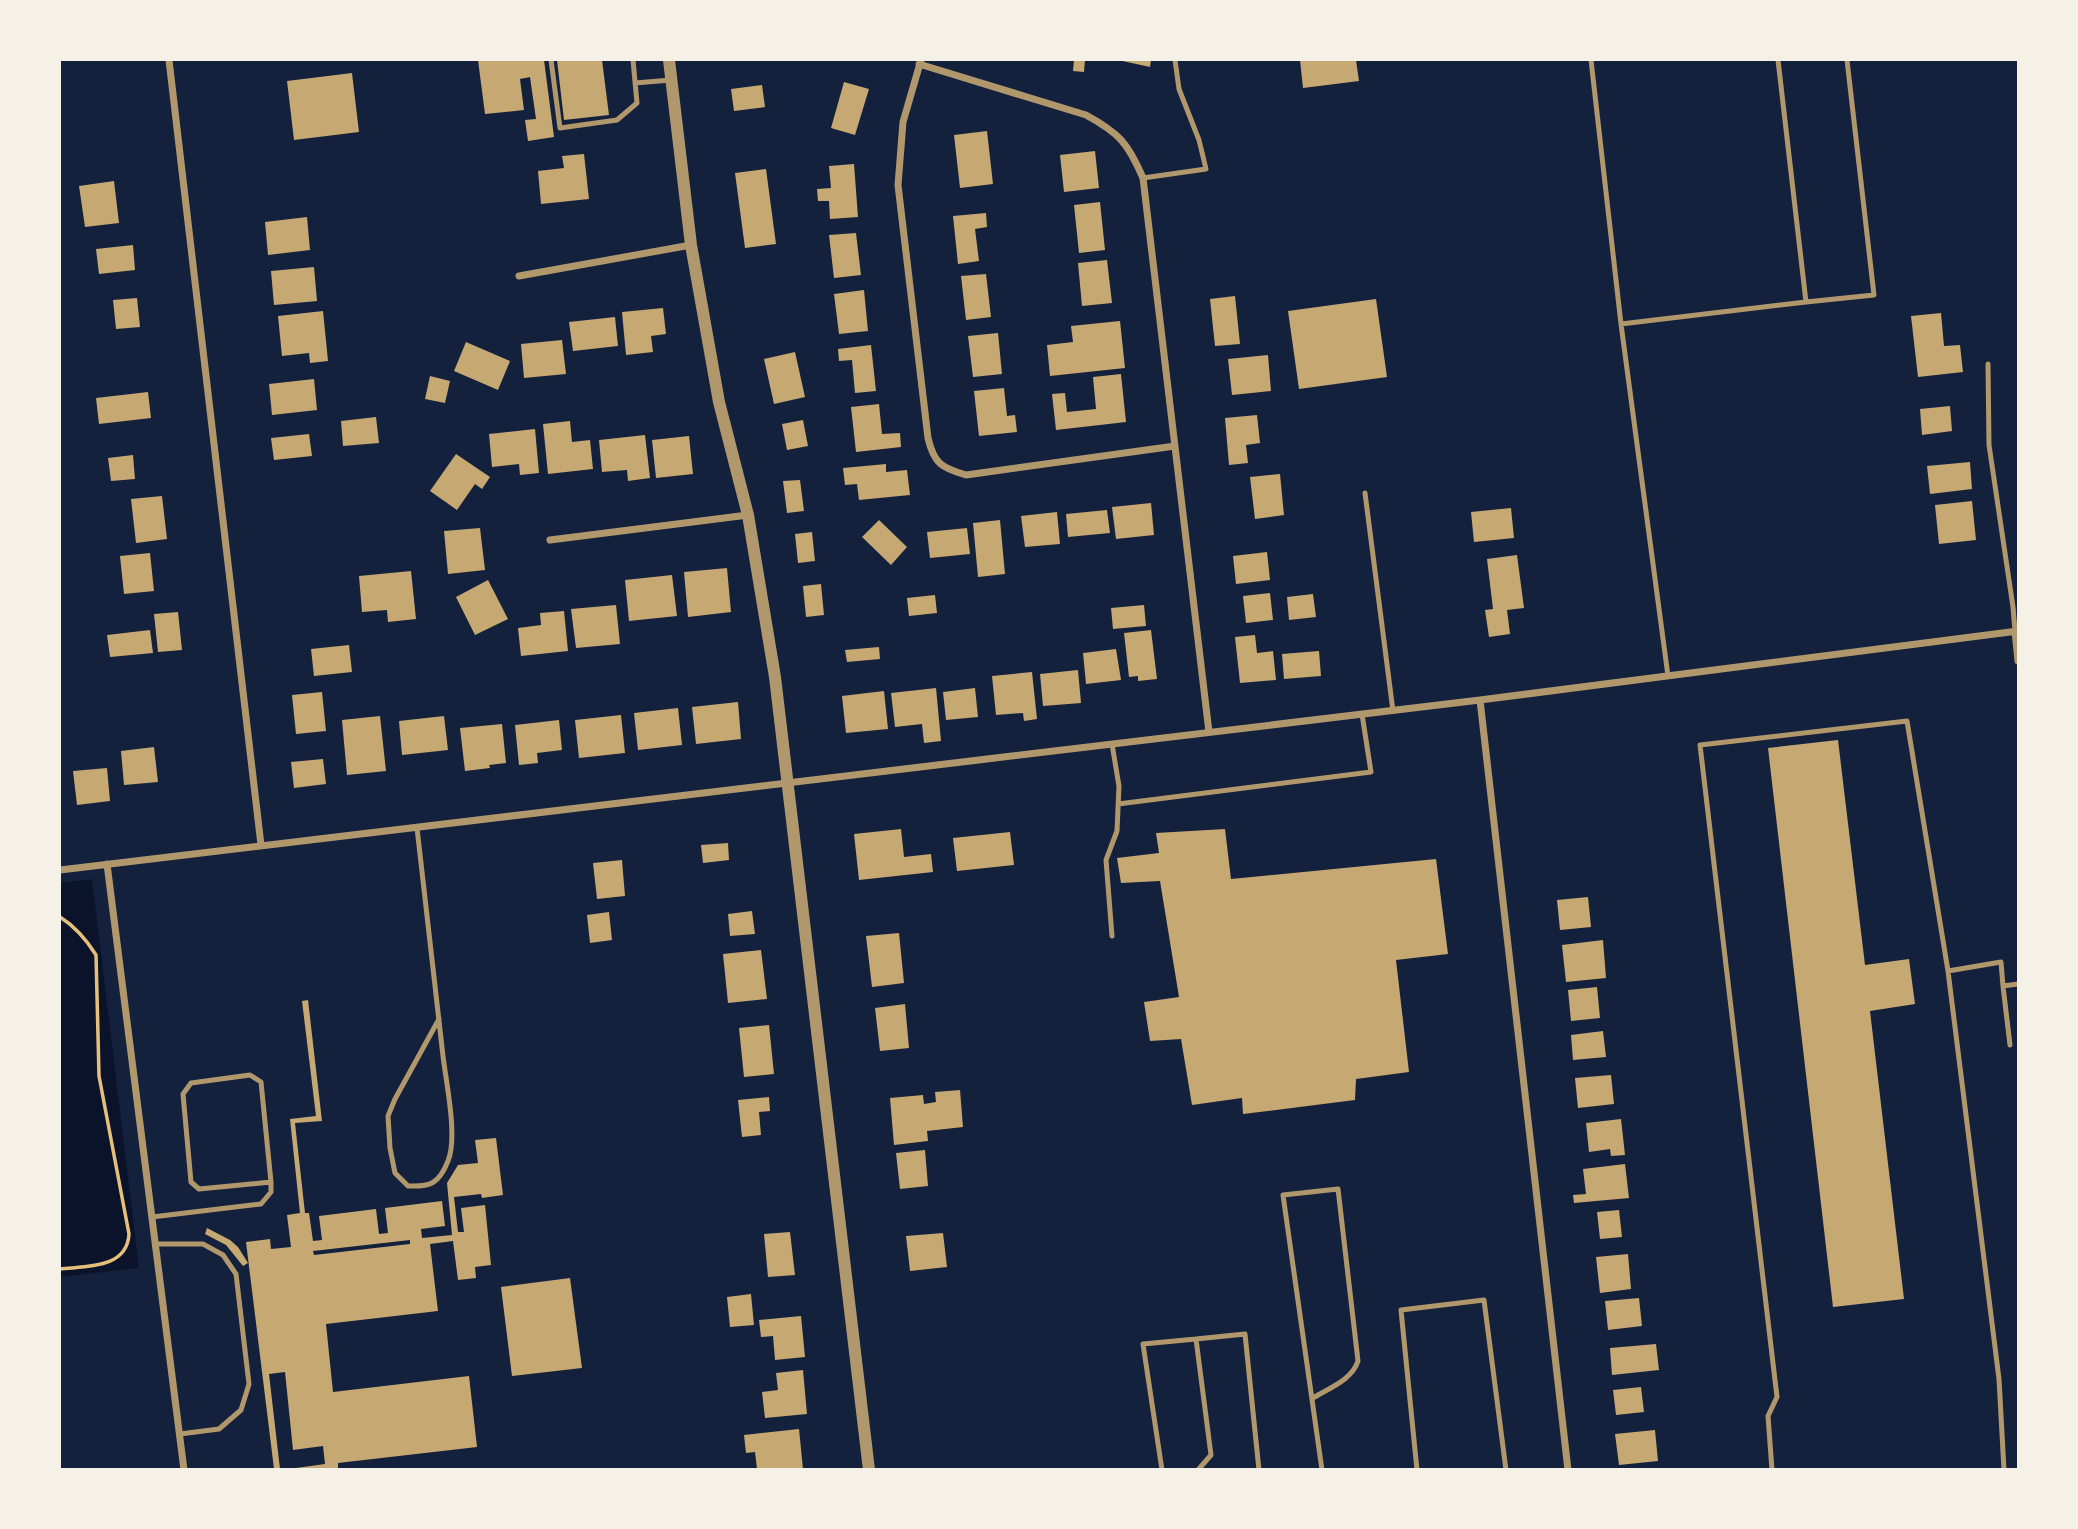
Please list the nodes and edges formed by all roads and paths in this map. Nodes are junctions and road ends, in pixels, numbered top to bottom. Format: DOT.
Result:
graph roads {
  1 [pos="169,60"];
  2 [pos="551,60"];
  3 [pos="633,60"];
  4 [pos="669,60"];
  5 [pos="1175,60"];
  6 [pos="1591,60"];
  7 [pos="1778,60"];
  8 [pos="1847,60"];
  9 [pos="920,62"];
  10 [pos="671,80"];
  11 [pos="635,83"];
  12 [pos="1143,177"];
  13 [pos="691,245"];
  14 [pos="519,275"];
  15 [pos="1805,302"];
  16 [pos="1622,324"];
  17 [pos="1987,364"];
  18 [pos="1175,446"];
  19 [pos="1365,493"];
  20 [pos="748,515"];
  21 [pos="550,540"];
  22 [pos="2017,631"];
  23 [pos="2018,662"];
  24 [pos="1668,676"];
  25 [pos="1480,700"];
  26 [pos="1393,710"];
  27 [pos="1362,714"];
  28 [pos="1209,732"];
  29 [pos="1112,744"];
  30 [pos="788,782"];
  31 [pos="1118,804"];
  32 [pos="417,828"];
  33 [pos="261,845"];
  34 [pos="107,864"];
  35 [pos="60,870"];
  36 [pos="60,917"];
  37 [pos="1112,936"];
  38 [pos="1948,971"];
  39 [pos="2018,984"];
  40 [pos="2003,986"];
  41 [pos="439,1019"];
  42 [pos="2010,1045"];
  43 [pos="271,1182"];
  44 [pos="152,1217"];
  45 [pos="156,1244"];
  46 [pos="60,1269"];
  47 [pos="1196,1339"];
  48 [pos="1313,1398"];
  49 [pos="180,1434"];
  50 [pos="184,1469"];
  51 [pos="869,1469"];
  52 [pos="1162,1469"];
  53 [pos="1198,1469"];
  54 [pos="1259,1469"];
  55 [pos="1322,1469"];
  56 [pos="1417,1469"];
  57 [pos="1506,1469"];
  58 [pos="1568,1469"];
  59 [pos="1772,1469"];
  60 [pos="2004,1469"];
  1 -- 33 [label="street"];
  2 -- 11 [label="lane"];
  3 -- 11 [label="lane"];
  4 -- 10 [label="street"];
  5 -- 12 [label="lane"];
  6 -- 16 [label="lane"];
  7 -- 15 [label="lane"];
  8 -- 15 [label="lane"];
  9 -- 12 [label="street"];
  9 -- 18 [label="street"];
  10 -- 11 [label="lane"];
  10 -- 13 [label="street"];
  12 -- 18 [label="street"];
  13 -- 14 [label="street"];
  13 -- 20 [label="street"];
  15 -- 16 [label="lane"];
  16 -- 24 [label="lane"];
  17 -- 22 [label="lane"];
  18 -- 28 [label="street"];
  19 -- 26 [label="lane"];
  20 -- 21 [label="street"];
  20 -- 30 [label="street"];
  22 -- 23 [label="street"];
  22 -- 24 [label="street"];
  24 -- 25 [label="street"];
  25 -- 26 [label="street"];
  25 -- 58 [label="street"];
  26 -- 27 [label="street"];
  27 -- 28 [label="street"];
  27 -- 31 [label="lane"];
  28 -- 29 [label="street"];
  29 -- 30 [label="street"];
  29 -- 31 [label="lane"];
  30 -- 32 [label="street"];
  30 -- 51 [label="street"];
  31 -- 37 [label="lane"];
  32 -- 33 [label="street"];
  32 -- 41 [label="lane"];
  33 -- 34 [label="street"];
  34 -- 35 [label="street"];
  34 -- 44 [label="street"];
  36 -- 46 [label="path"];
  38 -- 40 [label="lane"];
  38 -- 59 [label="lane"];
  38 -- 60 [label="lane"];
  39 -- 40 [label="lane"];
  40 -- 42 [label="lane"];
  41 -- 41 [label="lane"];
  43 -- 43 [label="lane"];
  43 -- 44 [label="lane"];
  44 -- 45 [label="street"];
  45 -- 49 [label="street"];
  45 -- 49 [label="lane"];
  47 -- 52 [label="lane"];
  47 -- 53 [label="lane"];
  47 -- 54 [label="lane"];
  48 -- 48 [label="lane"];
  48 -- 55 [label="lane"];
  49 -- 50 [label="street"];
  56 -- 57 [label="lane"];
}
